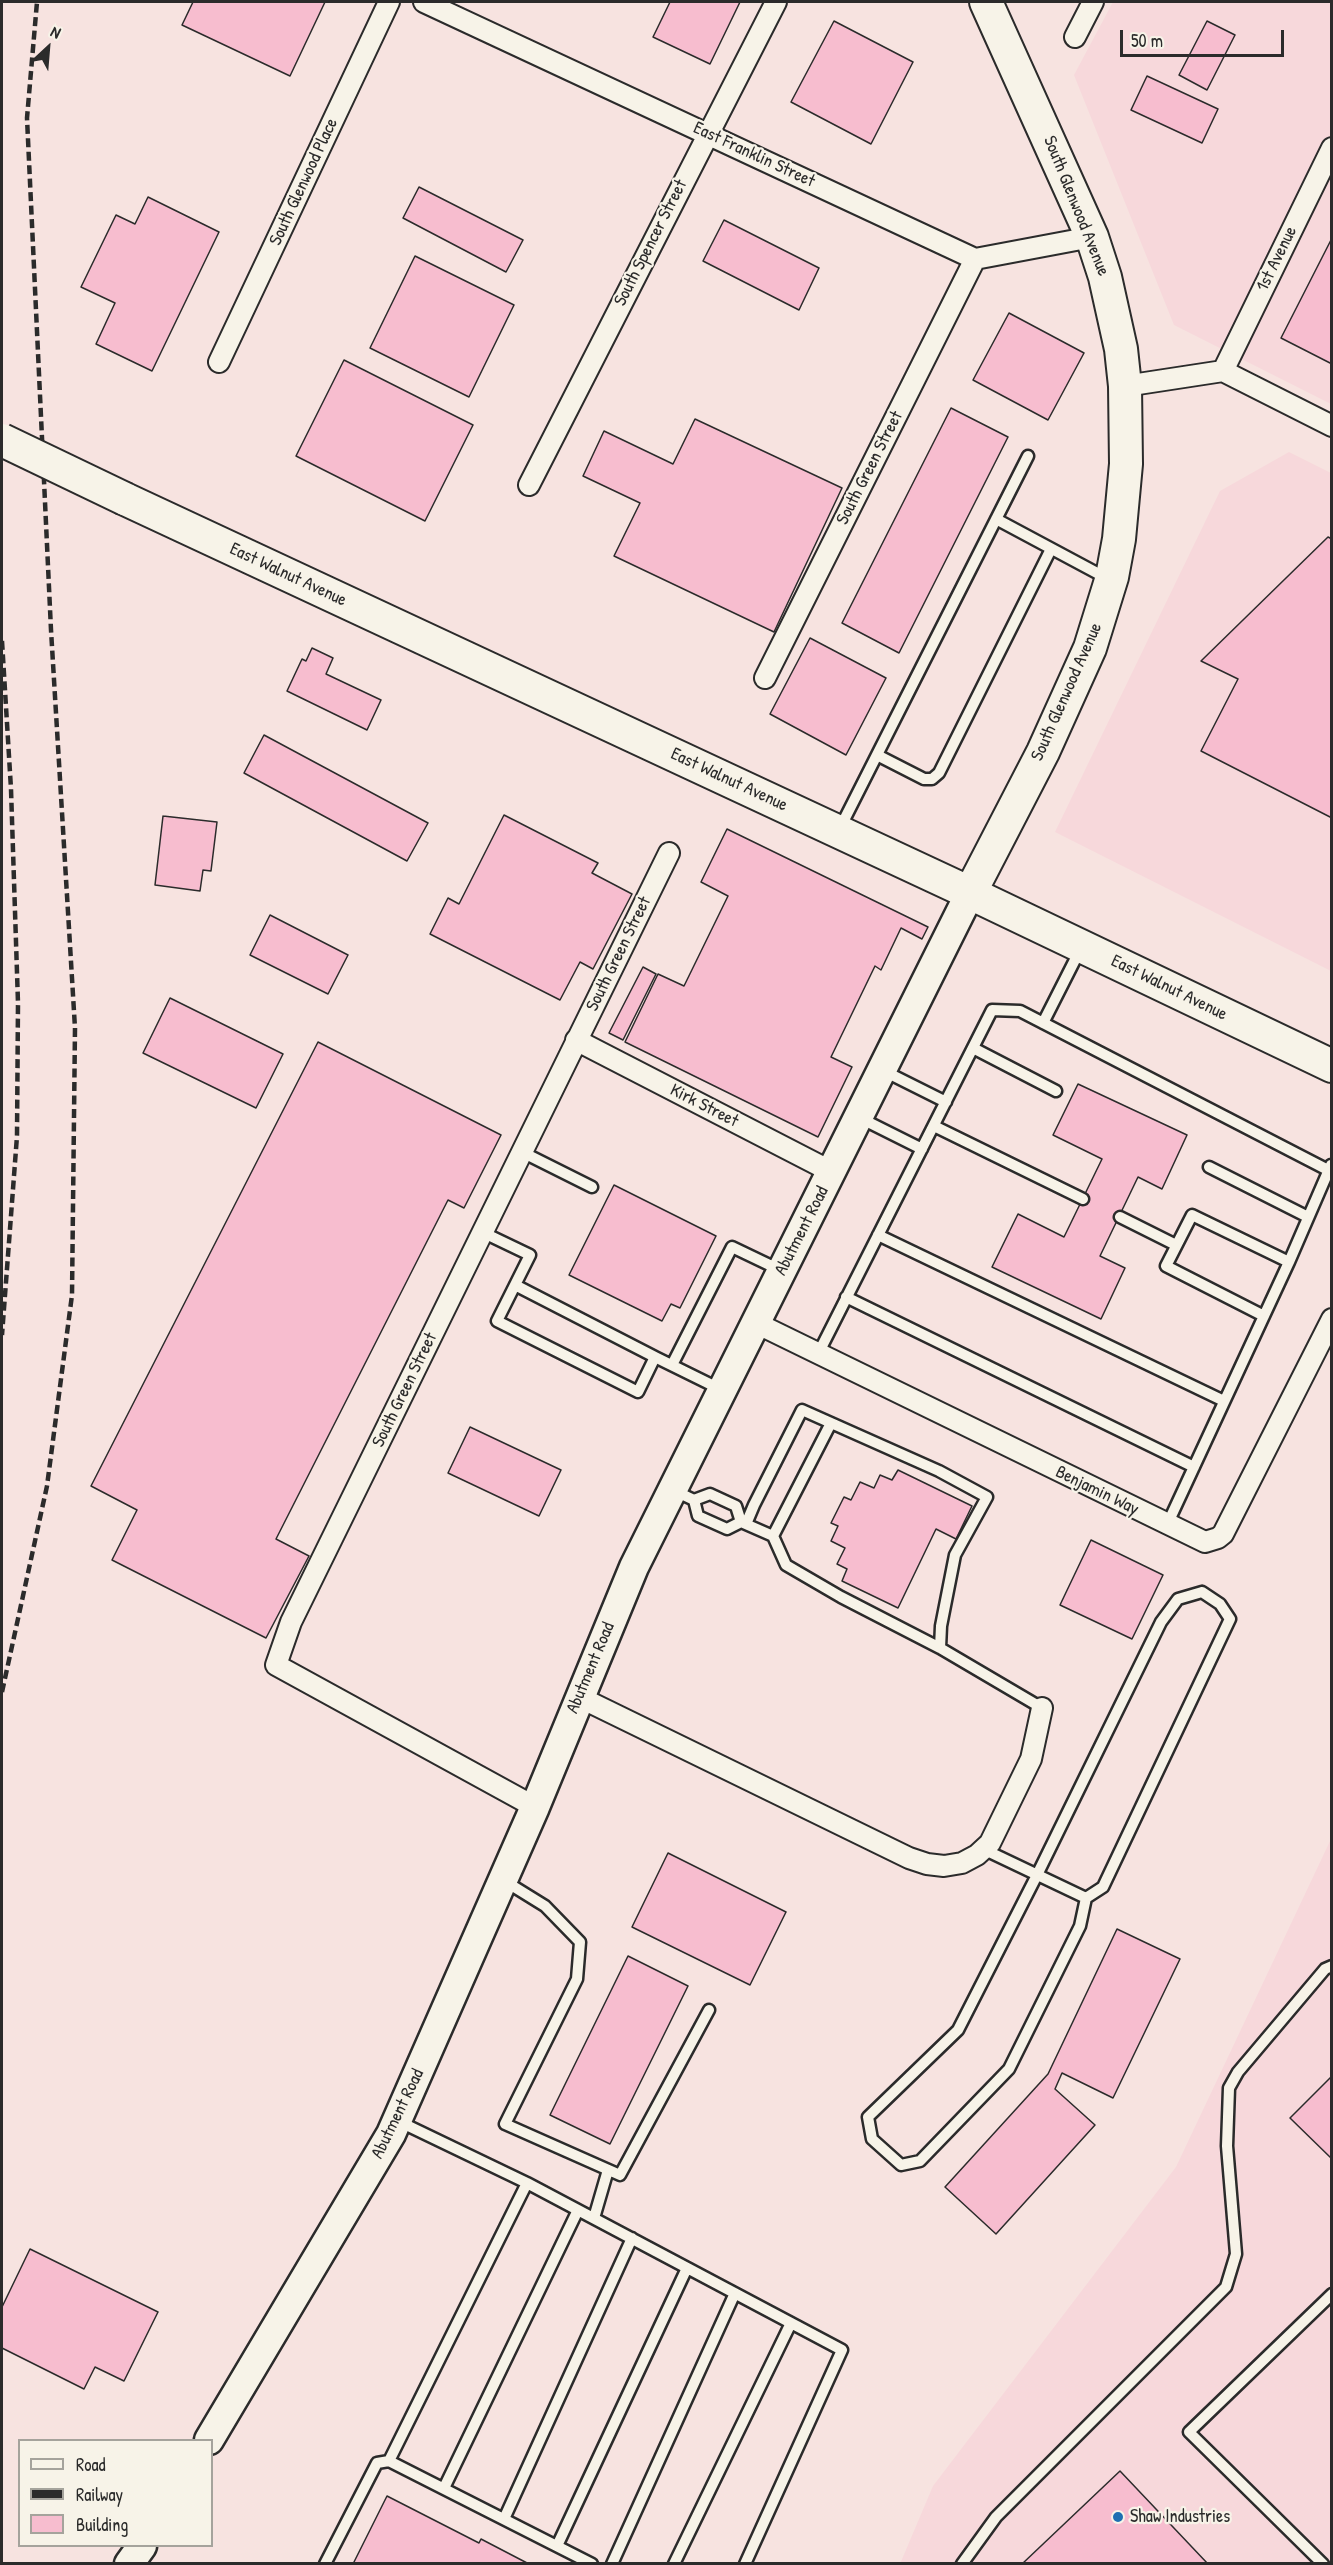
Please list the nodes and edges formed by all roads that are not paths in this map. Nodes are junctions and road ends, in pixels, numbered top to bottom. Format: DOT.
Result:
graph roads {
  1 [pos="389,2"];
  2 [pos="424,2"];
  3 [pos="776,2"];
  4 [pos="986,2"];
  5 [pos="1093,2"];
  6 [pos="1075,37"];
  7 [pos="706,133"];
  8 [pos="1332,148"];
  9 [pos="1092,237"];
  10 [pos="975,259"];
  11 [pos="219,362"];
  12 [pos="1223,371"];
  13 [pos="1125,386"];
  14 [pos="1332,426"];
  15 [pos="2,440"];
  16 [pos="1028,456"];
  17 [pos="529,485"];
  18 [pos="996,519"];
  19 [pos="1051,549"];
  20 [pos="1112,577"];
  21 [pos="765,678"];
  22 [pos="877,755"];
  23 [pos="838,831"];
  24 [pos="669,853"];
  25 [pos="970,893"];
  26 [pos="1082,946"];
  27 [pos="1043,1023"];
  28 [pos="576,1040"];
  29 [pos="973,1048"];
  30 [pos="1332,1066"];
  31 [pos="882,1070"];
  32 [pos="1056,1091"];
  33 [pos="946,1102"];
  34 [pos="859,1117"];
  35 [pos="934,1126"];
  36 [pos="922,1149"];
  37 [pos="520,1151"];
  38 [pos="1209,1167"];
  39 [pos="1330,1167"];
  40 [pos="831,1172"];
  41 [pos="592,1187"];
  42 [pos="1083,1199"];
  43 [pos="1120,1217"];
  44 [pos="1308,1217"];
  45 [pos="482,1232"];
  46 [pos="878,1235"];
  47 [pos="1176,1245"];
  48 [pos="1289,1262"];
  49 [pos="782,1271"];
  50 [pos="515,1285"];
  51 [pos="846,1297"];
  52 [pos="1264,1316"];
  53 [pos="1332,1319"];
  54 [pos="756,1323"];
  55 [pos="818,1354"];
  56 [pos="655,1357"];
  57 [pos="672,1365"];
  58 [pos="722,1390"];
  59 [pos="1224,1401"];
  60 [pos="831,1423"];
  61 [pos="1194,1467"];
  62 [pos="683,1495"];
  63 [pos="743,1523"];
  64 [pos="1167,1525"];
  65 [pos="773,1536"];
  66 [pos="940,1648"];
  67 [pos="579,1697"];
  68 [pos="1042,1708"];
  69 [pos="535,1807"];
  70 [pos="983,1849"];
  71 [pos="1037,1875"];
  72 [pos="503,1880"];
  73 [pos="1086,1898"];
  74 [pos="1332,1966"];
  75 [pos="709,2010"];
  76 [pos="397,2120"];
  77 [pos="608,2170"];
  78 [pos="527,2183"];
  79 [pos="578,2210"];
  80 [pos="594,2218"];
  81 [pos="632,2238"];
  82 [pos="687,2268"];
  83 [pos="735,2293"];
  84 [pos="1332,2294"];
  85 [pos="791,2324"];
  86 [pos="210,2439"];
  87 [pos="389,2460"];
  88 [pos="444,2488"];
  89 [pos="504,2519"];
  90 [pos="557,2546"];
  91 [pos="141,2547"];
  92 [pos="129,2564"];
  93 [pos="325,2564"];
  94 [pos="592,2564"];
  95 [pos="612,2564"];
  96 [pos="674,2564"];
  97 [pos="745,2564"];
  98 [pos="962,2564"];
  99 [pos="1323,2564"];
  1 -- 11 [label="street, South Glenwood Place"];
  2 -- 7 [label="street, East Franklin Street"];
  3 -- 7 [label="street, South Spencer Street"];
  4 -- 9 [label="main road, South Glenwood Avenue"];
  5 -- 6 [label="street"];
  7 -- 10 [label="street, East Franklin Street"];
  7 -- 17 [label="street, South Spencer Street"];
  8 -- 12 [label="street, 1st Avenue"];
  9 -- 10 [label="street"];
  9 -- 13 [label="main road, South Glenwood Avenue"];
  10 -- 21 [label="street, South Green Street"];
  12 -- 13 [label="street"];
  12 -- 14 [label="street"];
  13 -- 20 [label="main road, South Glenwood Avenue"];
  15 -- 23 [label="main road, East Walnut Avenue, bridge"];
  16 -- 18 [label="lane"];
  18 -- 19 [label="lane"];
  18 -- 22 [label="lane"];
  19 -- 20 [label="lane"];
  19 -- 22 [label="lane"];
  20 -- 25 [label="main road, South Glenwood Avenue"];
  22 -- 23 [label="lane"];
  23 -- 25 [label="main road, East Walnut Avenue"];
  24 -- 28 [label="street, South Green Street"];
  25 -- 26 [label="main road, East Walnut Avenue"];
  25 -- 31 [label="main road, Abutment Road"];
  26 -- 27 [label="lane"];
  26 -- 30 [label="main road, East Walnut Avenue"];
  27 -- 29 [label="lane"];
  27 -- 39 [label="lane"];
  28 -- 37 [label="street, South Green Street"];
  28 -- 40 [label="street, Kirk Street"];
  29 -- 32 [label="lane"];
  29 -- 33 [label="lane"];
  31 -- 33 [label="lane"];
  31 -- 34 [label="main road, Abutment Road"];
  33 -- 35 [label="lane"];
  34 -- 36 [label="lane"];
  34 -- 40 [label="main road, Abutment Road"];
  35 -- 36 [label="lane"];
  35 -- 42 [label="lane"];
  36 -- 46 [label="lane"];
  37 -- 41 [label="lane"];
  37 -- 45 [label="street, South Green Street"];
  38 -- 44 [label="lane"];
  39 -- 44 [label="lane"];
  40 -- 49 [label="main road, Abutment Road"];
  43 -- 47 [label="lane"];
  44 -- 48 [label="lane"];
  45 -- 50 [label="lane"];
  45 -- 69 [label="street, South Green Street"];
  46 -- 51 [label="lane"];
  46 -- 59 [label="lane"];
  47 -- 48 [label="lane"];
  47 -- 52 [label="lane"];
  48 -- 52 [label="lane"];
  49 -- 54 [label="main road, Abutment Road"];
  49 -- 57 [label="lane"];
  50 -- 56 [label="lane"];
  50 -- 56 [label="lane"];
  51 -- 55 [label="lane"];
  51 -- 61 [label="lane"];
  52 -- 59 [label="lane"];
  53 -- 64 [label="street, Benjamin Way"];
  54 -- 55 [label="street, Benjamin Way"];
  54 -- 58 [label="main road, Abutment Road"];
  55 -- 64 [label="street, Benjamin Way"];
  56 -- 57 [label="lane"];
  57 -- 58 [label="lane"];
  58 -- 62 [label="main road, Abutment Road"];
  59 -- 61 [label="lane"];
  60 -- 63 [label="lane"];
  60 -- 65 [label="lane"];
  60 -- 66 [label="lane"];
  61 -- 64 [label="lane"];
  62 -- 63 [label="lane"];
  62 -- 63 [label="lane"];
  62 -- 67 [label="main road, Abutment Road"];
  63 -- 65 [label="lane"];
  65 -- 66 [label="lane"];
  66 -- 68 [label="lane"];
  67 -- 69 [label="main road, Abutment Road"];
  67 -- 70 [label="street"];
  68 -- 70 [label="street"];
  69 -- 72 [label="main road, Abutment Road"];
  70 -- 71 [label="lane"];
  71 -- 73 [label="lane"];
  71 -- 73 [label="lane"];
  71 -- 73 [label="lane"];
  72 -- 76 [label="main road, Abutment Road"];
  72 -- 77 [label="lane"];
  74 -- 98 [label="lane"];
  75 -- 77 [label="lane"];
  76 -- 78 [label="lane"];
  76 -- 86 [label="main road, Abutment Road"];
  77 -- 80 [label="lane"];
  78 -- 79 [label="lane"];
  78 -- 87 [label="lane"];
  79 -- 80 [label="lane"];
  79 -- 88 [label="lane"];
  80 -- 81 [label="lane"];
  81 -- 82 [label="lane"];
  81 -- 89 [label="lane"];
  82 -- 83 [label="lane"];
  82 -- 90 [label="lane"];
  83 -- 85 [label="lane"];
  83 -- 95 [label="lane"];
  84 -- 99 [label="lane"];
  85 -- 96 [label="lane"];
  85 -- 97 [label="lane"];
  87 -- 88 [label="lane"];
  87 -- 93 [label="lane"];
  88 -- 89 [label="lane"];
  89 -- 90 [label="lane"];
  90 -- 94 [label="lane"];
  91 -- 92 [label="main road"];
}
